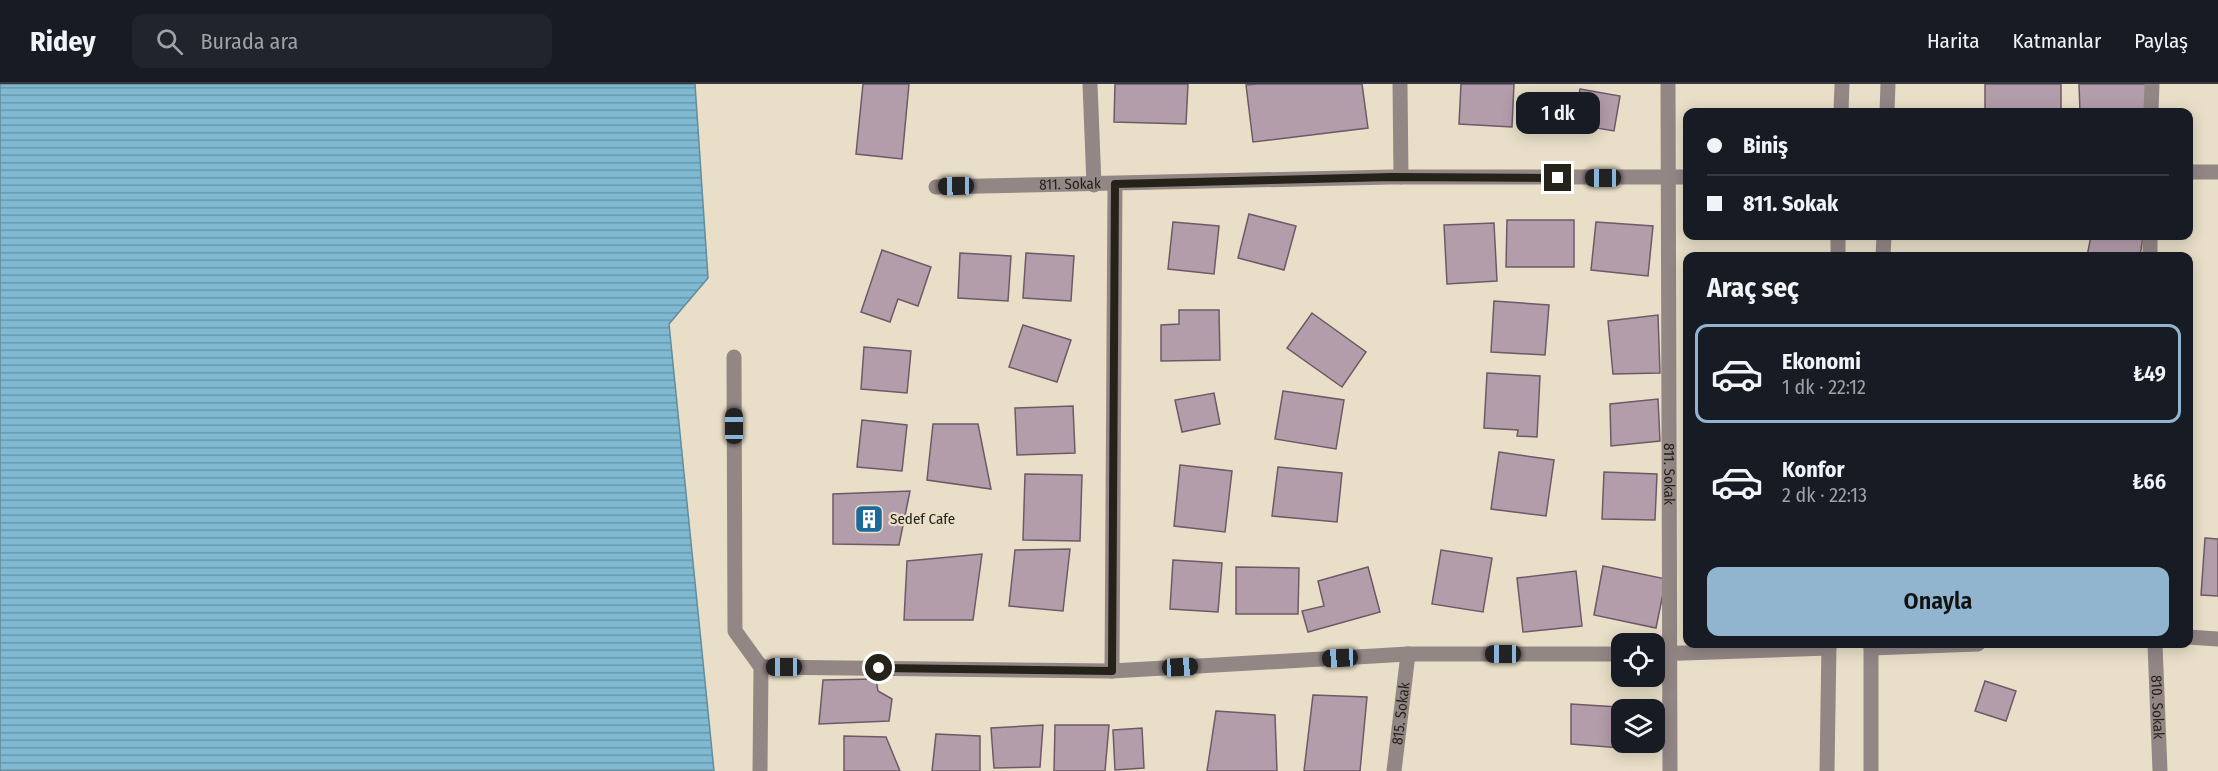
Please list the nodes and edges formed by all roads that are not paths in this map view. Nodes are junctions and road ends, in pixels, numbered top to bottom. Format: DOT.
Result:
graph roads {
  1 [pos="1090,84"];
  2 [pos="1400,84"];
  3 [pos="1668,84"];
  4 [pos="1842,84"];
  5 [pos="1888,84"];
  6 [pos="2152,84"];
  7 [pos="1841,108"];
  8 [pos="1887,108"];
  9 [pos="2151,108"];
  10 [pos="2193,172"];
  11 [pos="2218,172"];
  12 [pos="1401,177"];
  13 [pos="1683,177"];
  14 [pos="1670,178"];
  15 [pos="1115,184"];
  16 [pos="1094,185"];
  17 [pos="936,187"];
  18 [pos="734,357"];
  19 [pos="1662,633"];
  20 [pos="2193,637"];
  21 [pos="2218,639"];
  22 [pos="1787,648"];
  23 [pos="1829,648"];
  24 [pos="1871,648"];
  25 [pos="2155,648"];
  26 [pos="1408,654"];
  27 [pos="1611,654"];
  28 [pos="1665,654"];
  29 [pos="761,667"];
  30 [pos="1112,671"];
  31 [pos="1664,687"];
  32 [pos="760,771"];
  33 [pos="1394,771"];
  34 [pos="1670,771"];
  35 [pos="1827,771"];
  36 [pos="1871,771"];
  37 [pos="2160,771"];
  1 -- 16 [label="street"];
  2 -- 12 [label="street"];
  3 -- 14 [label="street"];
  4 -- 7 [label="street"];
  5 -- 8 [label="street"];
  6 -- 9 [label="street"];
  10 -- 11 [label="street"];
  12 -- 14 [label="street, 811. Sokak"];
  12 -- 15 [label="street, 811. Sokak"];
  13 -- 14 [label="street, 811. Sokak"];
  14 -- 19 [label="street, 811. Sokak"];
  15 -- 16 [label="street, 811. Sokak"];
  15 -- 30 [label="street"];
  16 -- 17 [label="street, 811. Sokak"];
  18 -- 29 [label="street"];
  20 -- 21 [label="street"];
  22 -- 28 [label="street"];
  23 -- 35 [label="street"];
  24 -- 36 [label="street"];
  25 -- 37 [label="street, 810. Sokak"];
  26 -- 27 [label="street"];
  26 -- 30 [label="street"];
  26 -- 33 [label="street, 815. Sokak"];
  29 -- 30 [label="street"];
  29 -- 32 [label="street"];
  31 -- 34 [label="street, 811. Sokak"];
}
